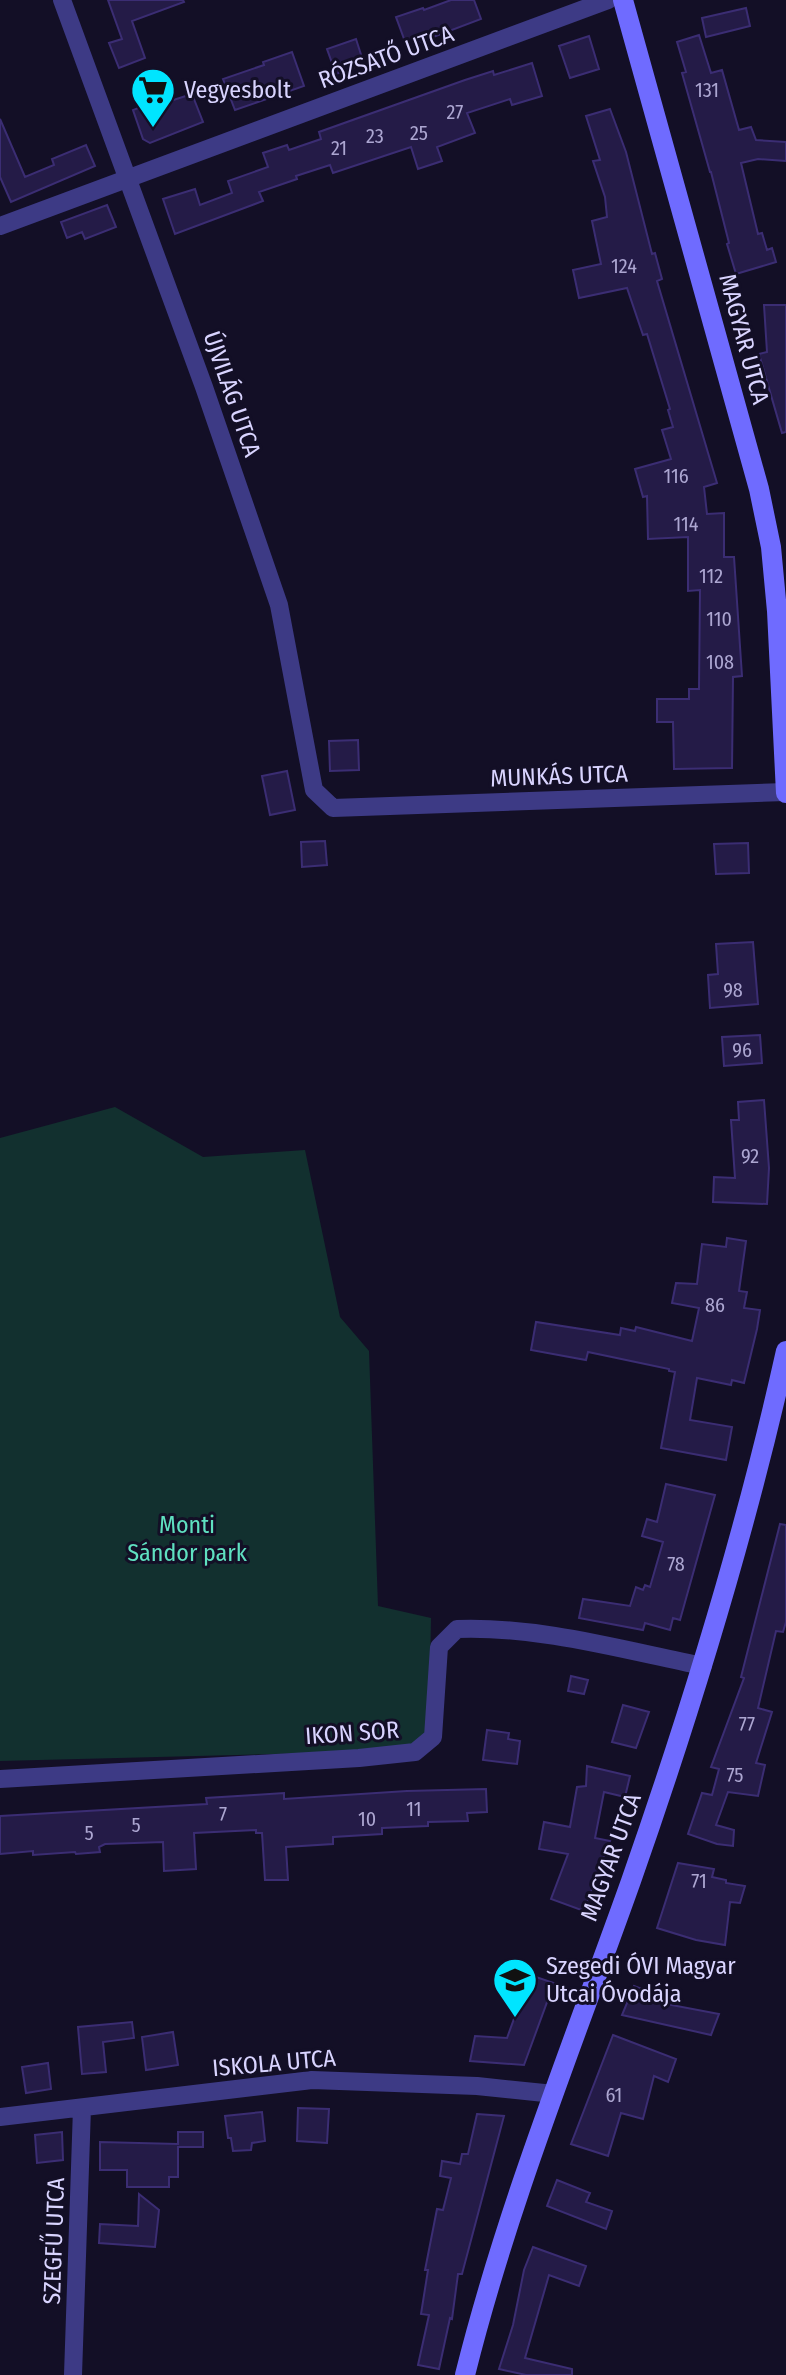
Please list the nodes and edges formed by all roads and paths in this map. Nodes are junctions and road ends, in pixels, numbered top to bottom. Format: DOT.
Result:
graph roads {
  1 [pos="62,0"];
  2 [pos="608,0"];
  3 [pos="623,0"];
  4 [pos="129,178"];
  5 [pos="0,226"];
  6 [pos="786,793"];
  7 [pos="333,808"];
  8 [pos="786,1351"];
  9 [pos="703,1666"];
  10 [pos="0,1779"];
  11 [pos="554,2094"];
  12 [pos="82,2108"];
  13 [pos="0,2117"];
  14 [pos="73,2375"];
  15 [pos="465,2375"];
  1 -- 4 [label="street, ÚJVILÁG UTCA"];
  2 -- 4 [label="street, RÓZSATŐ UTCA"];
  3 -- 6 [label="street, MAGYAR UTCA"];
  4 -- 5 [label="street, RÓZSATŐ UTCA"];
  4 -- 7 [label="street, ÚJVILÁG UTCA"];
  6 -- 7 [label="street, MUNKÁS UTCA"];
  8 -- 9 [label="street, MAGYAR UTCA"];
  9 -- 10 [label="street, IKON SOR"];
  9 -- 11 [label="street, MAGYAR UTCA"];
  11 -- 12 [label="street, ISKOLA UTCA"];
  11 -- 15 [label="street, MAGYAR UTCA"];
  12 -- 13 [label="street, ISKOLA UTCA"];
  12 -- 14 [label="street, SZEGFŰ UTCA"];
}
